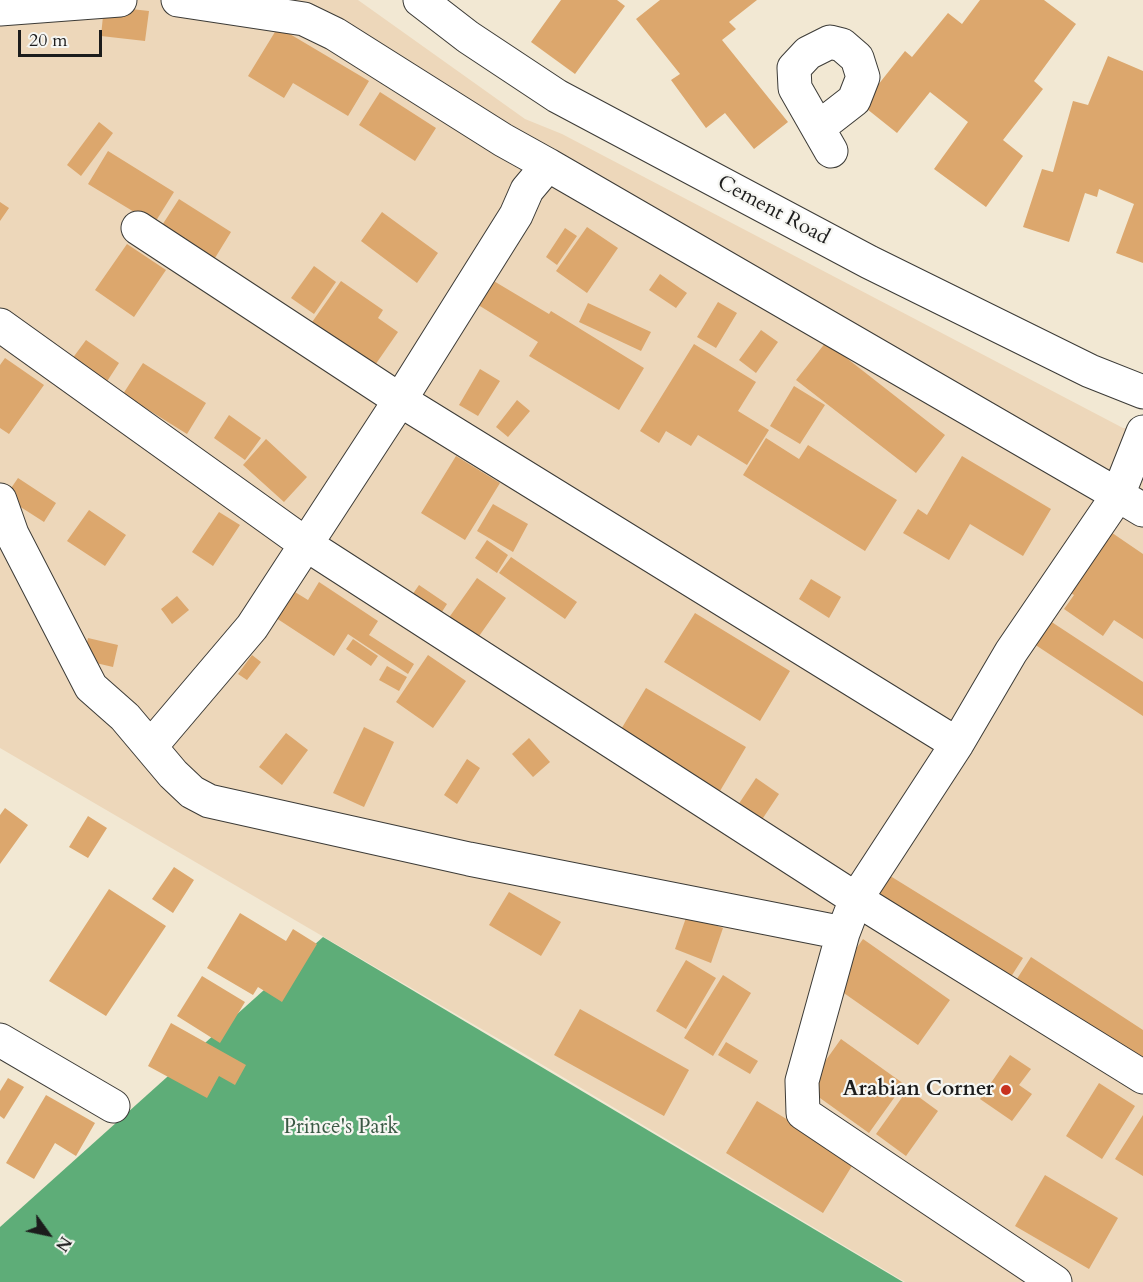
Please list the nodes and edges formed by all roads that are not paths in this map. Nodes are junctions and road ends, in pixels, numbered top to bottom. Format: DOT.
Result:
graph roads {
  1 [pos="120,0"];
  2 [pos="178,0"];
  3 [pos="420,0"];
  4 [pos="0,9"];
  5 [pos="0,15"];
  6 [pos="548,165"];
  7 [pos="138,228"];
  8 [pos="0,324"];
  9 [pos="1143,392"];
  10 [pos="400,400"];
  11 [pos="1143,432"];
  12 [pos="0,500"];
  13 [pos="1130,502"];
  14 [pos="307,545"];
  15 [pos="957,744"];
  16 [pos="151,746"];
  17 [pos="856,899"];
  18 [pos="843,933"];
  19 [pos="0,1040"];
  20 [pos="1143,1077"];
  21 [pos="113,1106"];
  22 [pos="1054,1282"];
  1 -- 4 [label="main road"];
  2 -- 6 [label="main road"];
  3 -- 9 [label="main road, Cement Road"];
  4 -- 5 [label="main road"];
  6 -- 10 [label="main road"];
  6 -- 13 [label="main road"];
  7 -- 10 [label="main road"];
  8 -- 14 [label="main road"];
  10 -- 14 [label="main road"];
  10 -- 15 [label="main road"];
  11 -- 13 [label="main road"];
  12 -- 16 [label="main road"];
  13 -- 15 [label="main road"];
  14 -- 16 [label="main road"];
  14 -- 17 [label="main road"];
  15 -- 17 [label="main road"];
  16 -- 18 [label="main road"];
  17 -- 18 [label="main road"];
  17 -- 20 [label="main road"];
  18 -- 22 [label="main road"];
  19 -- 21 [label="main road"];
}
